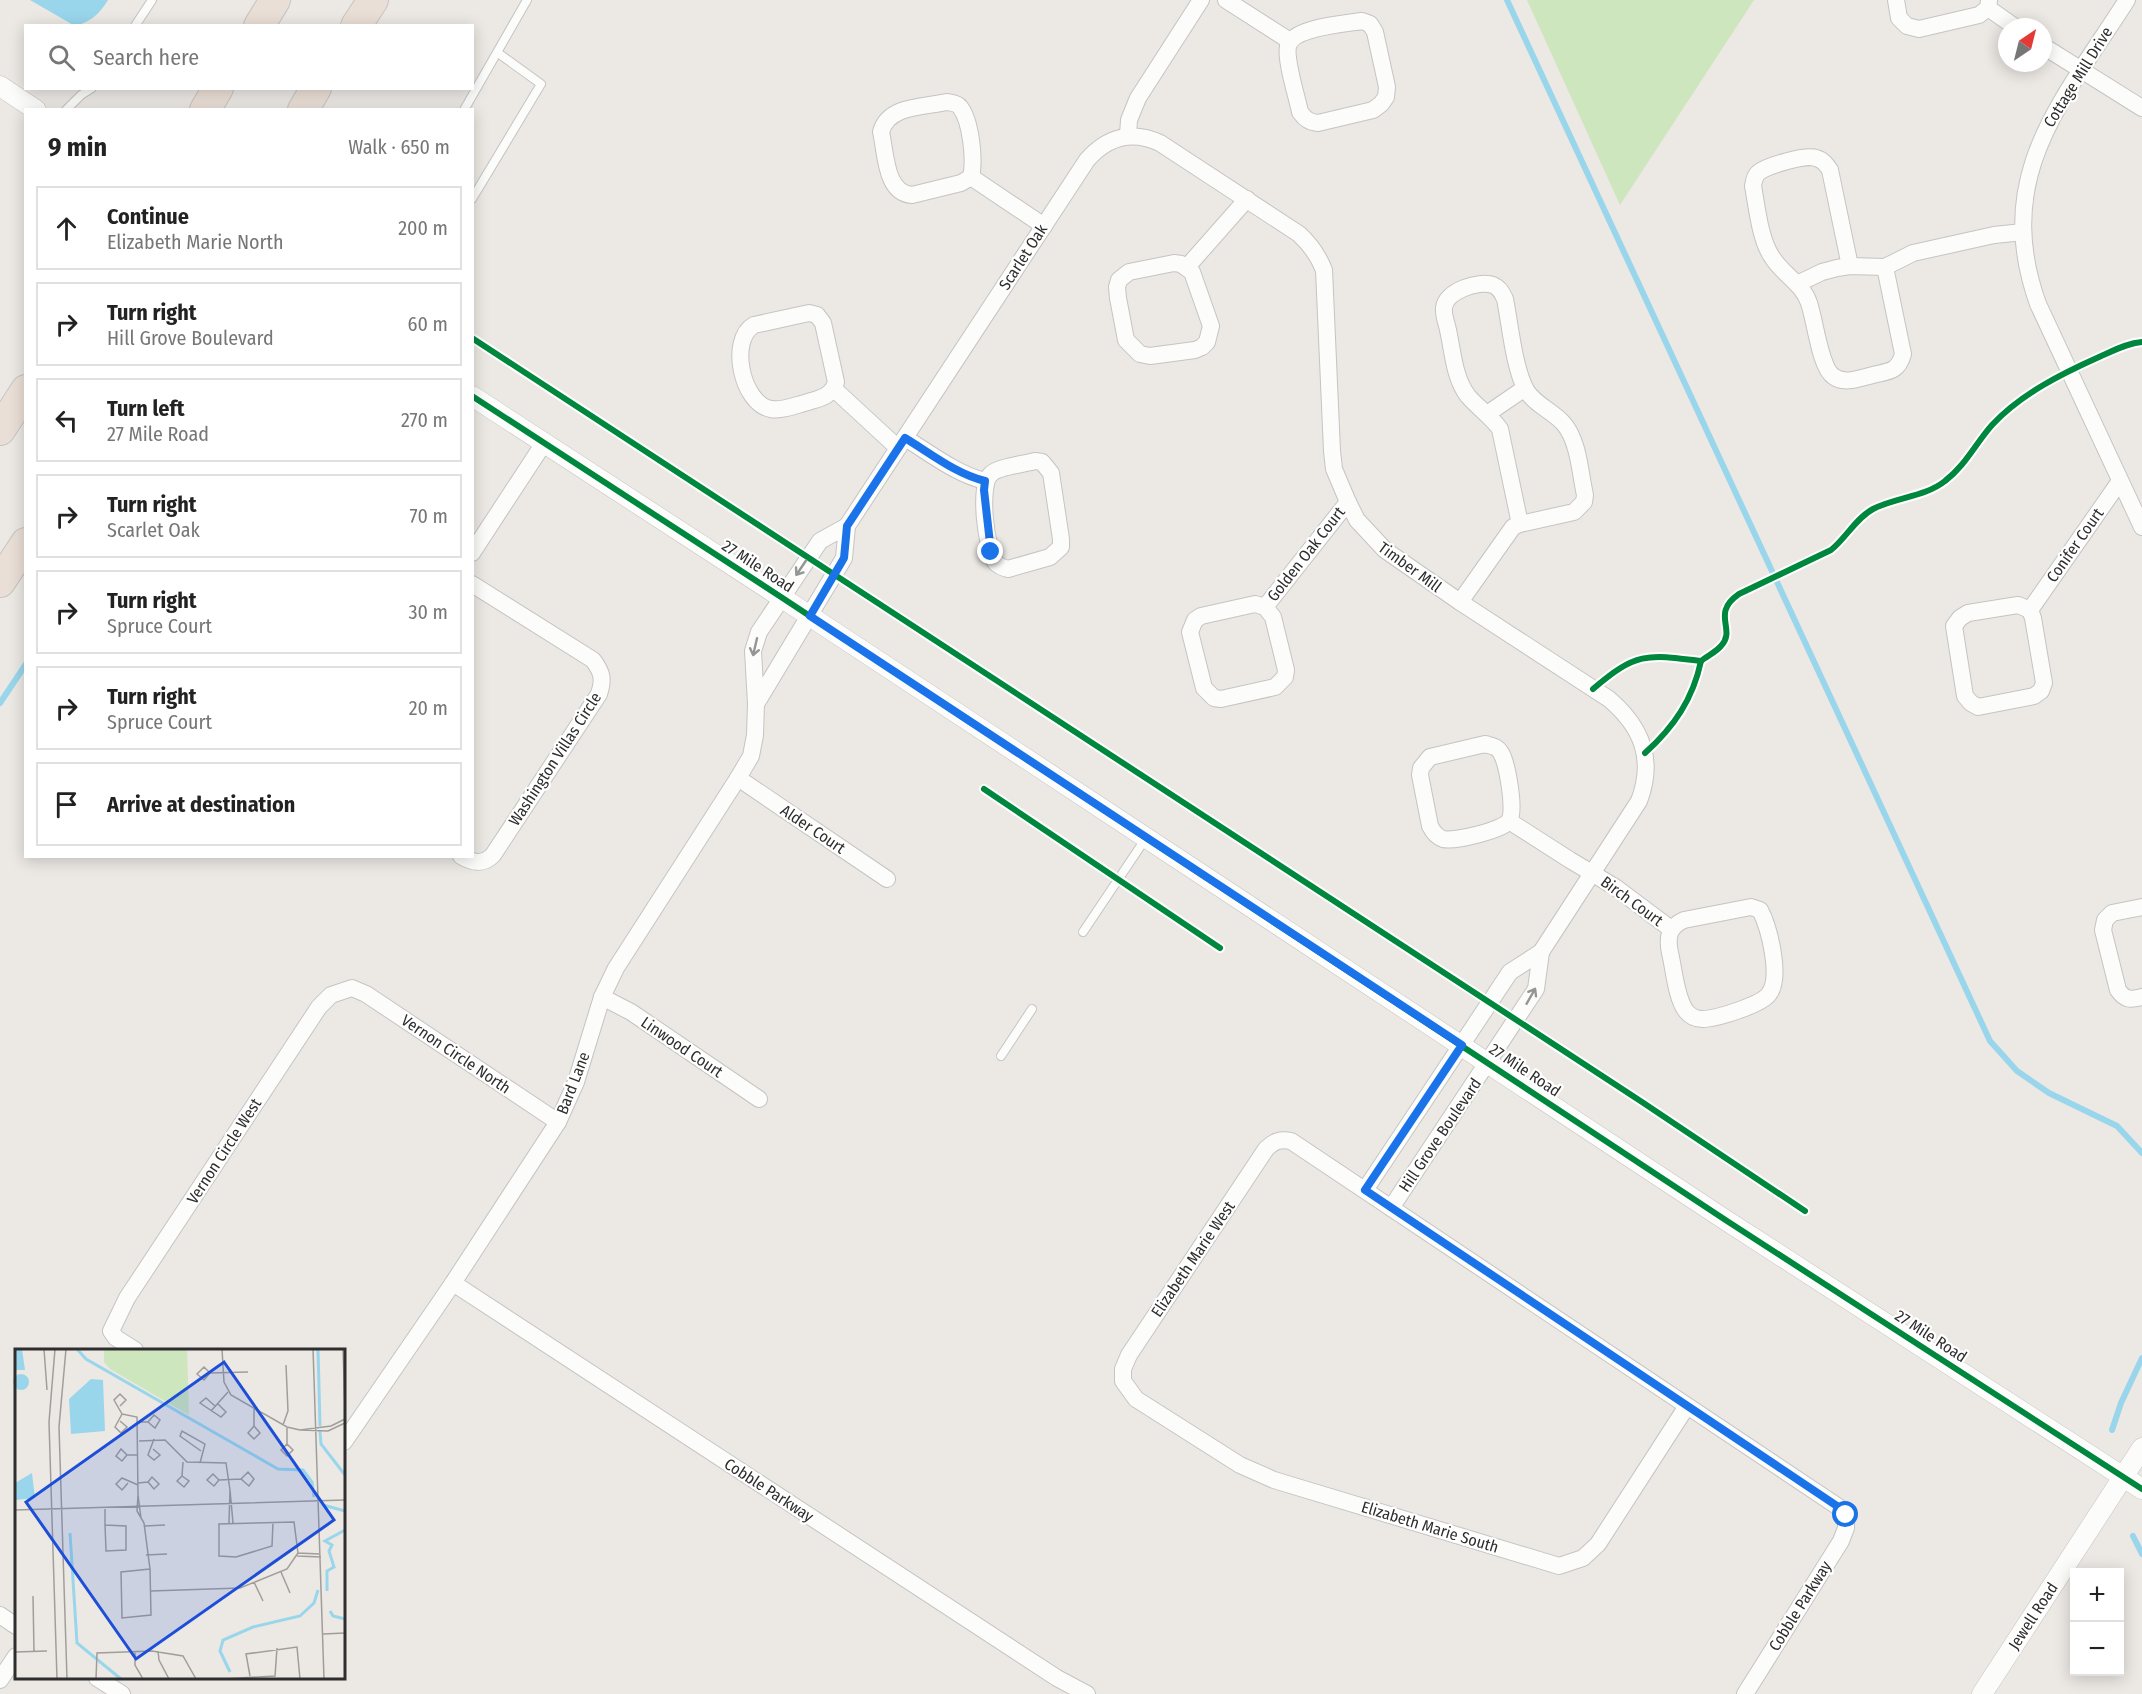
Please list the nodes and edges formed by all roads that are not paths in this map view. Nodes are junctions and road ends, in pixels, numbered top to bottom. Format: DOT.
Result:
graph roads {
  1 [pos="152,0"];
  2 [pos="275,0"];
  3 [pos="373,0"];
  4 [pos="527,0"];
  5 [pos="1201,0"];
  6 [pos="1226,0"];
  7 [pos="1896,0"];
  8 [pos="2127,0"];
  9 [pos="1988,4"];
  10 [pos="2004,18"];
  11 [pos="136,24"];
  12 [pos="260,24"];
  13 [pos="357,24"];
  14 [pos="1290,41"];
  15 [pos="2052,52"];
  16 [pos="498,53"];
  17 [pos="2082,70"];
  18 [pos="0,86"];
  19 [pos="88,90"];
  20 [pos="217,90"];
  21 [pos="315,90"];
  22 [pos="33,108"];
  23 [pos="68,108"];
  24 [pos="206,108"];
  25 [pos="304,108"];
  26 [pos="465,108"];
  27 [pos="2142,108"];
  28 [pos="1128,135"];
  29 [pos="971,177"];
  30 [pos="474,196"];
  31 [pos="1247,199"];
  32 [pos="1044,226"];
  33 [pos="2023,232"];
  34 [pos="1850,266"];
  35 [pos="1187,267"];
  36 [pos="1885,267"];
  37 [pos="1797,284"];
  38 [pos="1525,388"];
  39 [pos="834,389"];
  40 [pos="24,393"];
  41 [pos="474,397"];
  42 [pos="1487,414"];
  43 [pos="0,430"];
  44 [pos="544,443"];
  45 [pos="901,443"];
  46 [pos="985,481"];
  47 [pos="2120,481"];
  48 [pos="1347,502"];
  49 [pos="1520,524"];
  50 [pos="847,526"];
  51 [pos="2142,527"];
  52 [pos="24,546"];
  53 [pos="474,550"];
  54 [pos="0,582"];
  55 [pos="474,585"];
  56 [pos="781,597"];
  57 [pos="1460,602"];
  58 [pos="1265,607"];
  59 [pos="2030,610"];
  60 [pos="810,616"];
  61 [pos="756,704"];
  62 [pos="738,778"];
  63 [pos="1509,821"];
  64 [pos="1146,838"];
  65 [pos="466,858"];
  66 [pos="1593,873"];
  67 [pos="887,879"];
  68 [pos="2142,907"];
  69 [pos="1671,929"];
  70 [pos="1083,932"];
  71 [pos="1541,952"];
  72 [pos="352,988"];
  73 [pos="2142,997"];
  74 [pos="602,998"];
  75 [pos="1032,1009"];
  76 [pos="1462,1045"];
  77 [pos="1001,1056"];
  78 [pos="1488,1063"];
  79 [pos="759,1099"];
  80 [pos="558,1122"];
  81 [pos="1365,1190"];
  82 [pos="1391,1208"];
  83 [pos="453,1283"];
  84 [pos="133,1349"];
  85 [pos="1123,1381"];
  86 [pos="1687,1406"];
  87 [pos="345,1441"];
  88 [pos="2142,1448"];
  89 [pos="2123,1476"];
  90 [pos="2142,1489"];
  91 [pos="0,1615"];
  92 [pos="15,1625"];
  93 [pos="15,1658"];
  94 [pos="100,1679"];
  95 [pos="0,1680"];
  96 [pos="122,1694"];
  97 [pos="1087,1694"];
  98 [pos="1745,1694"];
  99 [pos="1982,1694"];
  1 -- 11 [label="lane"];
  2 -- 12 [label="highway"];
  3 -- 13 [label="highway"];
  4 -- 16 [label="lane"];
  5 -- 28 [label="street"];
  6 -- 14 [label="street"];
  7 -- 9 [label="street"];
  8 -- 17 [label="street, Cottage Mill Drive"];
  9 -- 10 [label="street"];
  14 -- 14 [label="street"];
  15 -- 17 [label="street"];
  16 -- 26 [label="lane"];
  16 -- 30 [label="lane"];
  17 -- 27 [label="street"];
  17 -- 33 [label="street, Cottage Mill Drive"];
  18 -- 22 [label="street"];
  19 -- 23 [label="lane"];
  20 -- 24 [label="highway"];
  21 -- 25 [label="highway"];
  28 -- 31 [label="street, Timber Mill"];
  28 -- 32 [label="street, Scarlet Oak"];
  29 -- 29 [label="street"];
  29 -- 32 [label="street"];
  31 -- 35 [label="street"];
  31 -- 48 [label="street, Timber Mill"];
  32 -- 45 [label="street, Scarlet Oak"];
  33 -- 36 [label="street"];
  33 -- 47 [label="street, Cottage Mill Drive"];
  34 -- 36 [label="street"];
  34 -- 37 [label="street"];
  34 -- 37 [label="street"];
  35 -- 35 [label="street"];
  36 -- 37 [label="street"];
  38 -- 42 [label="street"];
  38 -- 42 [label="street"];
  38 -- 49 [label="street"];
  39 -- 39 [label="street"];
  39 -- 45 [label="street"];
  40 -- 43 [label="highway"];
  41 -- 44 [label="street, 27 Mile Road"];
  42 -- 49 [label="street"];
  44 -- 53 [label="street"];
  44 -- 56 [label="street, 27 Mile Road"];
  45 -- 46 [label="street"];
  45 -- 50 [label="street, Scarlet Oak"];
  46 -- 46 [label="street"];
  47 -- 51 [label="street, Cottage Mill Drive"];
  47 -- 59 [label="street, Conifer Court"];
  48 -- 57 [label="street, Timber Mill"];
  48 -- 58 [label="street, Golden Oak Court"];
  49 -- 57 [label="street"];
  50 -- 56 [label="street, Scarlet Oak, one-way"];
  50 -- 60 [label="street, Scarlet Oak"];
  52 -- 54 [label="highway"];
  55 -- 65 [label="street, Washington Villas Circle"];
  56 -- 60 [label="street, 27 Mile Road"];
  56 -- 61 [label="street, Bard Lane, one-way"];
  57 -- 66 [label="street, Timber Mill"];
  58 -- 58 [label="street, Golden Oak Court"];
  59 -- 59 [label="street"];
  60 -- 61 [label="street, Bard Lane"];
  60 -- 64 [label="street, 27 Mile Road"];
  61 -- 62 [label="street, Bard Lane"];
  62 -- 67 [label="street, Alder Court"];
  62 -- 74 [label="street, Bard Lane"];
  63 -- 63 [label="street"];
  63 -- 66 [label="street, Birch Court"];
  64 -- 70 [label="lane"];
  64 -- 76 [label="street, 27 Mile Road"];
  66 -- 69 [label="street, Birch Court"];
  66 -- 71 [label="street, Timber Mill"];
  68 -- 73 [label="street"];
  69 -- 69 [label="street, Birch Court"];
  71 -- 76 [label="street, Timber Mill"];
  78 -- 71 [label="street, Timber Mill, one-way"];
  72 -- 80 [label="street, Vernon Circle North"];
  72 -- 84 [label="street, Vernon Circle West"];
  74 -- 79 [label="street, Linwood Court"];
  74 -- 80 [label="street, Bard Lane"];
  75 -- 77 [label="lane"];
  76 -- 78 [label="street, 27 Mile Road"];
  76 -- 81 [label="street, Hill Grove Boulevard"];
  78 -- 82 [label="street, Hill Grove Boulevard"];
  78 -- 89 [label="street, 27 Mile Road"];
  80 -- 83 [label="street, Bard Lane"];
  81 -- 82 [label="street"];
  81 -- 85 [label="street, Elizabeth Marie West"];
  82 -- 86 [label="street"];
  83 -- 87 [label="street, Bard Lane"];
  83 -- 97 [label="street, Cobble Parkway"];
  85 -- 86 [label="street, Elizabeth Marie South"];
  86 -- 98 [label="street, Cobble Parkway"];
  88 -- 89 [label="street, Jewell Road"];
  89 -- 90 [label="street, 27 Mile Road"];
  89 -- 99 [label="street, Jewell Road"];
  91 -- 92 [label="street"];
  93 -- 95 [label="street"];
  94 -- 96 [label="street"];
}
